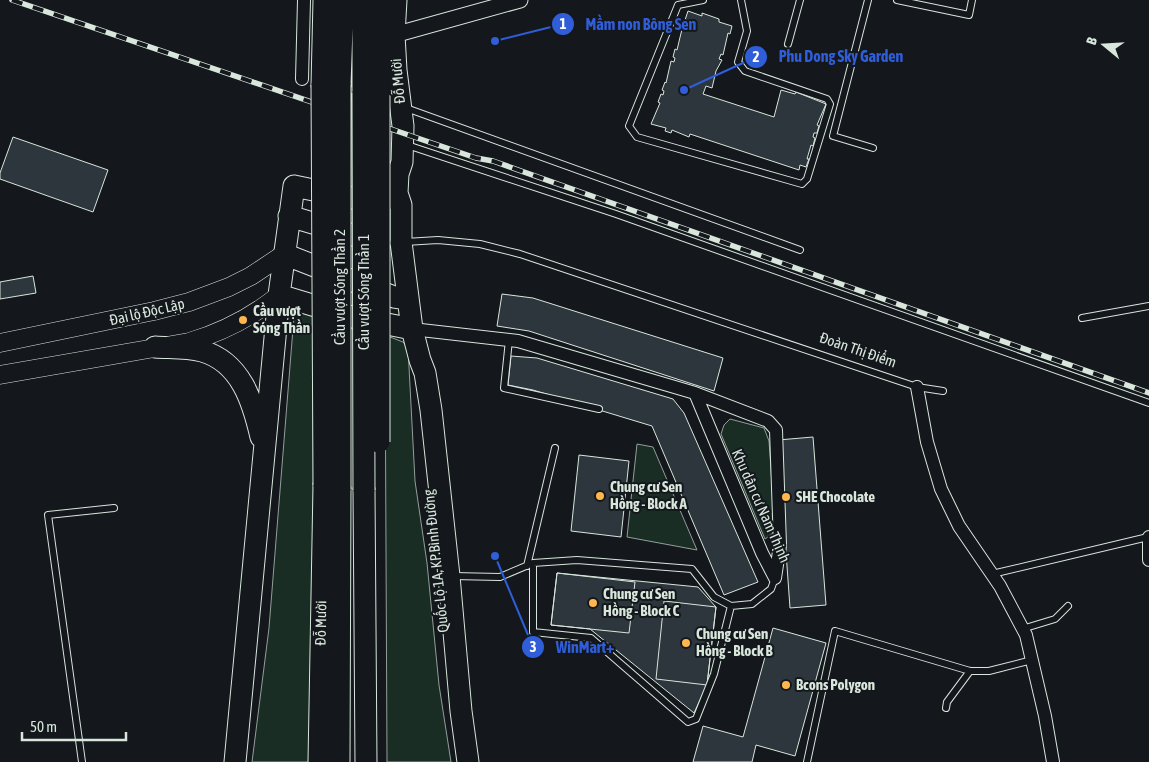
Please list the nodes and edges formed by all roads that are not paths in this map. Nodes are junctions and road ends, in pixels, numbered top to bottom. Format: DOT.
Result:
graph roads {
  1 [pos="304,0"];
  2 [pos="324,0"];
  3 [pos="343,0"];
  4 [pos="363,0"];
  5 [pos="380,0"];
  6 [pos="396,0"];
  7 [pos="520,0"];
  8 [pos="703,0"];
  9 [pos="741,0"];
  10 [pos="800,0"];
  11 [pos="868,0"];
  12 [pos="897,0"];
  13 [pos="972,0"];
  14 [pos="694,1"];
  15 [pos="394,35"];
  16 [pos="788,44"];
  17 [pos="302,79"];
  18 [pos="331,85"];
  19 [pos="371,94"];
  20 [pos="400,106"];
  21 [pos="873,148"];
  22 [pos="403,153"];
  23 [pos="400,207"];
  24 [pos="289,216"];
  25 [pos="401,246"];
  26 [pos="800,250"];
  27 [pos="284,254"];
  28 [pos="279,295"];
  29 [pos="408,299"];
  30 [pos="1149,306"];
  31 [pos="1082,318"];
  32 [pos="412,329"];
  33 [pos="509,340"];
  34 [pos="0,343"];
  35 [pos="155,347"];
  36 [pos="420,360"];
  37 [pos="0,375"];
  38 [pos="917,387"];
  39 [pos="943,391"];
  40 [pos="694,394"];
  41 [pos="1149,403"];
  42 [pos="599,409"];
  43 [pos="556,448"];
  44 [pos="264,454"];
  45 [pos="332,487"];
  46 [pos="372,490"];
  47 [pos="114,508"];
  48 [pos="1148,537"];
  49 [pos="1149,560"];
  50 [pos="530,564"];
  51 [pos="992,574"];
  52 [pos="449,576"];
  53 [pos="775,578"];
  54 [pos="730,606"];
  55 [pos="1068,606"];
  56 [pos="1022,629"];
  57 [pos="1032,660"];
  58 [pos="970,671"];
  59 [pos="946,708"];
  60 [pos="82,762"];
  61 [pos="235,762"];
  62 [pos="319,762"];
  63 [pos="339,762"];
  64 [pos="366,762"];
  65 [pos="378,762"];
  66 [pos="458,762"];
  67 [pos="468,762"];
  68 [pos="807,762"];
  69 [pos="1053,762"];
  1 -- 17 [label="street"];
  2 -- 18 [label="highway"];
  3 -- 18 [label="highway"];
  4 -- 19 [label="highway"];
  5 -- 19 [label="highway, Đỗ Mười"];
  6 -- 15 [label="highway, Đỗ Mười"];
  7 -- 15 [label="street"];
  8 -- 14 [label="lane"];
  9 -- 14 [label="lane"];
  10 -- 16 [label="lane"];
  11 -- 21 [label="lane"];
  12 -- 13 [label="lane"];
  15 -- 20 [label="highway, Đỗ Mười"];
  18 -- 45 [label="highway, Cầu vượt Sóng Thần 2, bridge"];
  19 -- 46 [label="highway, Cầu vượt Sóng Thần 1, bridge"];
  20 -- 22 [label="highway, Đỗ Mười"];
  20 -- 26 [label="lane"];
  22 -- 23 [label="highway, Đỗ Mười"];
  22 -- 41 [label="lane"];
  23 -- 24 [label="highway"];
  23 -- 25 [label="highway, Đỗ Mười"];
  24 -- 25 [label="highway"];
  24 -- 27 [label="highway"];
  25 -- 29 [label="highway, Đỗ Mười"];
  25 -- 38 [label="lane, Đoàn Thị Điểm"];
  27 -- 28 [label="highway"];
  27 -- 29 [label="highway"];
  27 -- 34 [label="main road, Đại lộ Độc Lập"];
  28 -- 32 [label="highway"];
  28 -- 35 [label="main road"];
  28 -- 44 [label="highway"];
  29 -- 32 [label="highway, Đỗ Mười"];
  30 -- 31 [label="lane"];
  32 -- 33 [label="street, Khu dân cư Nam Thịnh"];
  32 -- 36 [label="highway, Đỗ Mười"];
  33 -- 40 [label="street, Khu dân cư Nam Thịnh"];
  33 -- 42 [label="lane"];
  35 -- 37 [label="main road"];
  35 -- 44 [label="highway"];
  36 -- 52 [label="highway, Đỗ Mười"];
  36 -- 66 [label="highway, Quốc Lộ 1A, KP.Bình Đường"];
  38 -- 39 [label="lane, Đoàn Thị Điểm"];
  38 -- 51 [label="street"];
  40 -- 53 [label="street, Khu dân cư Nam Thịnh"];
  40 -- 53 [label="street, Khu dân cư Nam Thịnh"];
  43 -- 50 [label="lane"];
  44 -- 61 [label="highway"];
  45 -- 62 [label="highway, Đỗ Mười"];
  45 -- 63 [label="highway, Đỗ Mười"];
  46 -- 64 [label="highway"];
  46 -- 65 [label="highway"];
  47 -- 60 [label="lane"];
  48 -- 49 [label="street"];
  48 -- 51 [label="lane"];
  50 -- 52 [label="lane"];
  50 -- 54 [label="lane"];
  50 -- 54 [label="lane"];
  51 -- 56 [label="street"];
  52 -- 67 [label="highway, Đỗ Mười"];
  53 -- 54 [label="lane"];
  55 -- 56 [label="lane"];
  56 -- 57 [label="street"];
  57 -- 58 [label="lane"];
  57 -- 69 [label="street"];
  58 -- 59 [label="lane"];
  58 -- 68 [label="lane"];
}
